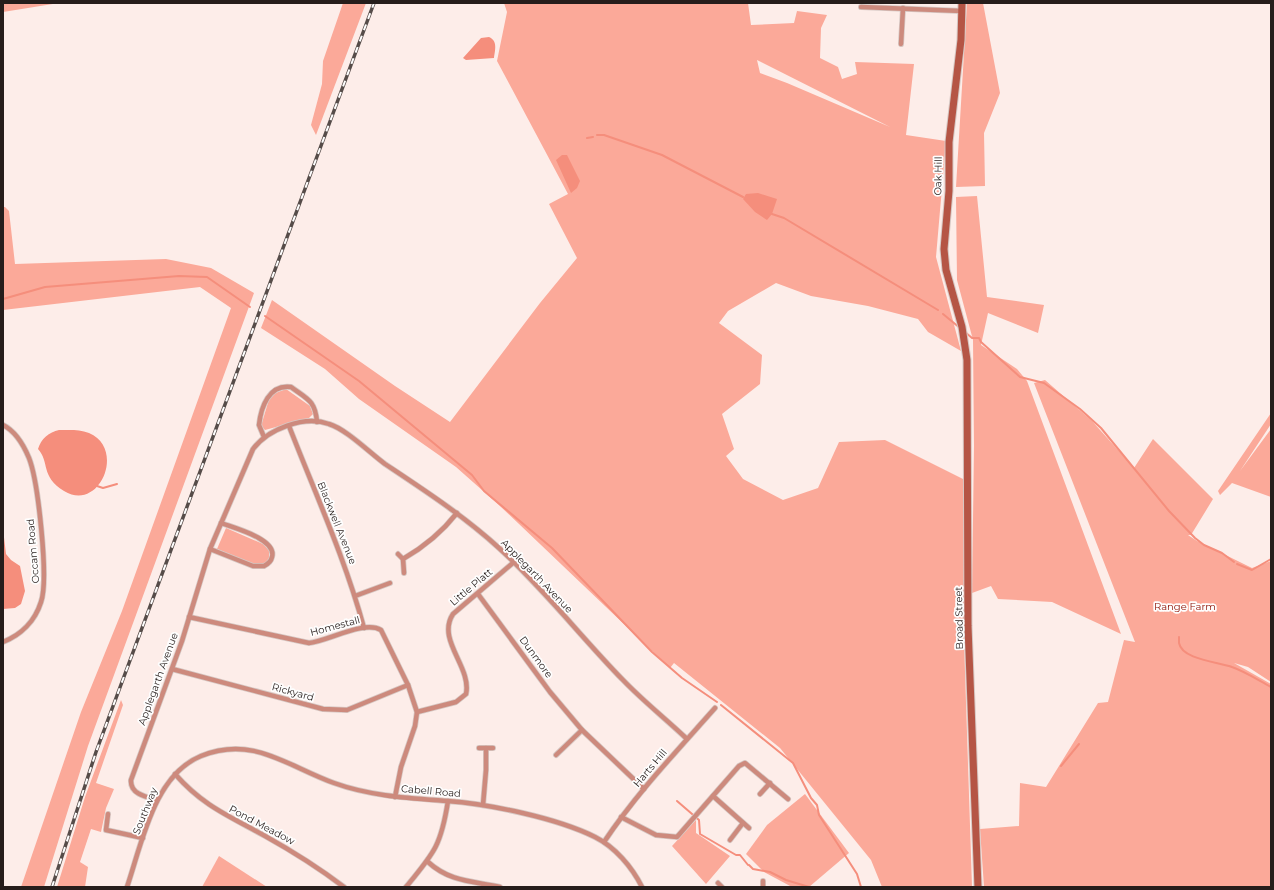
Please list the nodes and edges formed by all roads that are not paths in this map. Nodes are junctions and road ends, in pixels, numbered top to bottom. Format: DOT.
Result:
graph roads {
  1 [pos="962,3"];
  2 [pos="873,5"];
  3 [pos="861,7"];
  4 [pos="903,8"];
  5 [pos="962,11"];
  6 [pos="901,44"];
  7 [pos="966,348"];
  8 [pos="317,422"];
  9 [pos="3,425"];
  10 [pos="288,426"];
  11 [pos="264,437"];
  12 [pos="457,513"];
  13 [pos="221,523"];
  14 [pos="210,549"];
  15 [pos="398,554"];
  16 [pos="404,559"];
  17 [pos="514,562"];
  18 [pos="404,573"];
  19 [pos="390,584"];
  20 [pos="478,594"];
  21 [pos="355,596"];
  22 [pos="189,617"];
  23 [pos="364,628"];
  24 [pos="3,642"];
  25 [pos="172,669"];
  26 [pos="408,685"];
  27 [pos="715,708"];
  28 [pos="417,712"];
  29 [pos="582,730"];
  30 [pos="687,740"];
  31 [pos="479,748"];
  32 [pos="486,748"];
  33 [pos="493,748"];
  34 [pos="201,756"];
  35 [pos="555,756"];
  36 [pos="175,774"];
  37 [pos="770,783"];
  38 [pos="644,789"];
  39 [pos="760,794"];
  40 [pos="713,796"];
  41 [pos="395,797"];
  42 [pos="788,799"];
  43 [pos="157,800"];
  44 [pos="448,801"];
  45 [pos="483,806"];
  46 [pos="108,814"];
  47 [pos="621,817"];
  48 [pos="743,823"];
  49 [pos="749,828"];
  50 [pos="143,838"];
  51 [pos="730,840"];
  52 [pos="604,842"];
  53 [pos="428,862"];
  54 [pos="763,881"];
  55 [pos="718,883"];
  56 [pos="127,887"];
  57 [pos="344,887"];
  58 [pos="406,887"];
  59 [pos="500,887"];
  60 [pos="642,887"];
  61 [pos="722,887"];
  62 [pos="763,887"];
  63 [pos="978,887"];
  1 -- 5 [label="street, Oak Hill"];
  2 -- 3 [label="street"];
  2 -- 4 [label="street"];
  4 -- 5 [label="street"];
  4 -- 6 [label="street"];
  5 -- 7 [label="street, Oak Hill"];
  7 -- 63 [label="street, Broad Street"];
  8 -- 10 [label="street, Applegarth Avenue"];
  8 -- 11 [label="street"];
  8 -- 12 [label="street, Applegarth Avenue"];
  9 -- 24 [label="street, Occam Road"];
  10 -- 11 [label="street, Applegarth Avenue"];
  10 -- 21 [label="street, Blackwell Avenue"];
  11 -- 13 [label="street, Applegarth Avenue"];
  12 -- 16 [label="street"];
  12 -- 17 [label="street, Applegarth Avenue"];
  13 -- 14 [label="street, Applegarth Avenue"];
  13 -- 14 [label="street"];
  14 -- 22 [label="street, Applegarth Avenue"];
  15 -- 16 [label="street"];
  16 -- 18 [label="street"];
  17 -- 20 [label="street, Little Platt"];
  17 -- 30 [label="street, Applegarth Avenue"];
  19 -- 21 [label="street"];
  20 -- 28 [label="street, Little Platt"];
  20 -- 29 [label="street, Dunmore"];
  21 -- 23 [label="street, Blackwell Avenue"];
  22 -- 23 [label="street, Homestall"];
  22 -- 25 [label="street, Applegarth Avenue"];
  23 -- 26 [label="street, Homestall"];
  25 -- 26 [label="street, Rickyard"];
  25 -- 43 [label="street, Applegarth Avenue"];
  26 -- 28 [label="street, Homestall"];
  27 -- 30 [label="street, Harts Hill"];
  28 -- 41 [label="street, Homestall"];
  29 -- 35 [label="street"];
  29 -- 38 [label="street, Dunmore"];
  30 -- 38 [label="street, Harts Hill"];
  31 -- 32 [label="street"];
  32 -- 33 [label="street"];
  32 -- 45 [label="street"];
  34 -- 36 [label="street, Southway"];
  34 -- 41 [label="street, Cabell Road"];
  36 -- 43 [label="street, Southway"];
  36 -- 57 [label="street, Pond Meadow"];
  37 -- 39 [label="street"];
  37 -- 40 [label="street"];
  37 -- 42 [label="street"];
  38 -- 47 [label="street, Harts Hill"];
  40 -- 47 [label="street"];
  40 -- 48 [label="street"];
  41 -- 44 [label="street, Cabell Road"];
  43 -- 50 [label="street, Southway"];
  44 -- 45 [label="street, Cabell Road"];
  44 -- 53 [label="street"];
  45 -- 52 [label="street, Cabell Road"];
  46 -- 50 [label="street"];
  47 -- 52 [label="street, Harts Hill"];
  48 -- 49 [label="street"];
  48 -- 51 [label="street"];
  50 -- 56 [label="street, Southway"];
  52 -- 60 [label="street, Cabell Road"];
  53 -- 58 [label="street"];
  53 -- 59 [label="street"];
  54 -- 62 [label="street"];
  55 -- 61 [label="street"];
}
